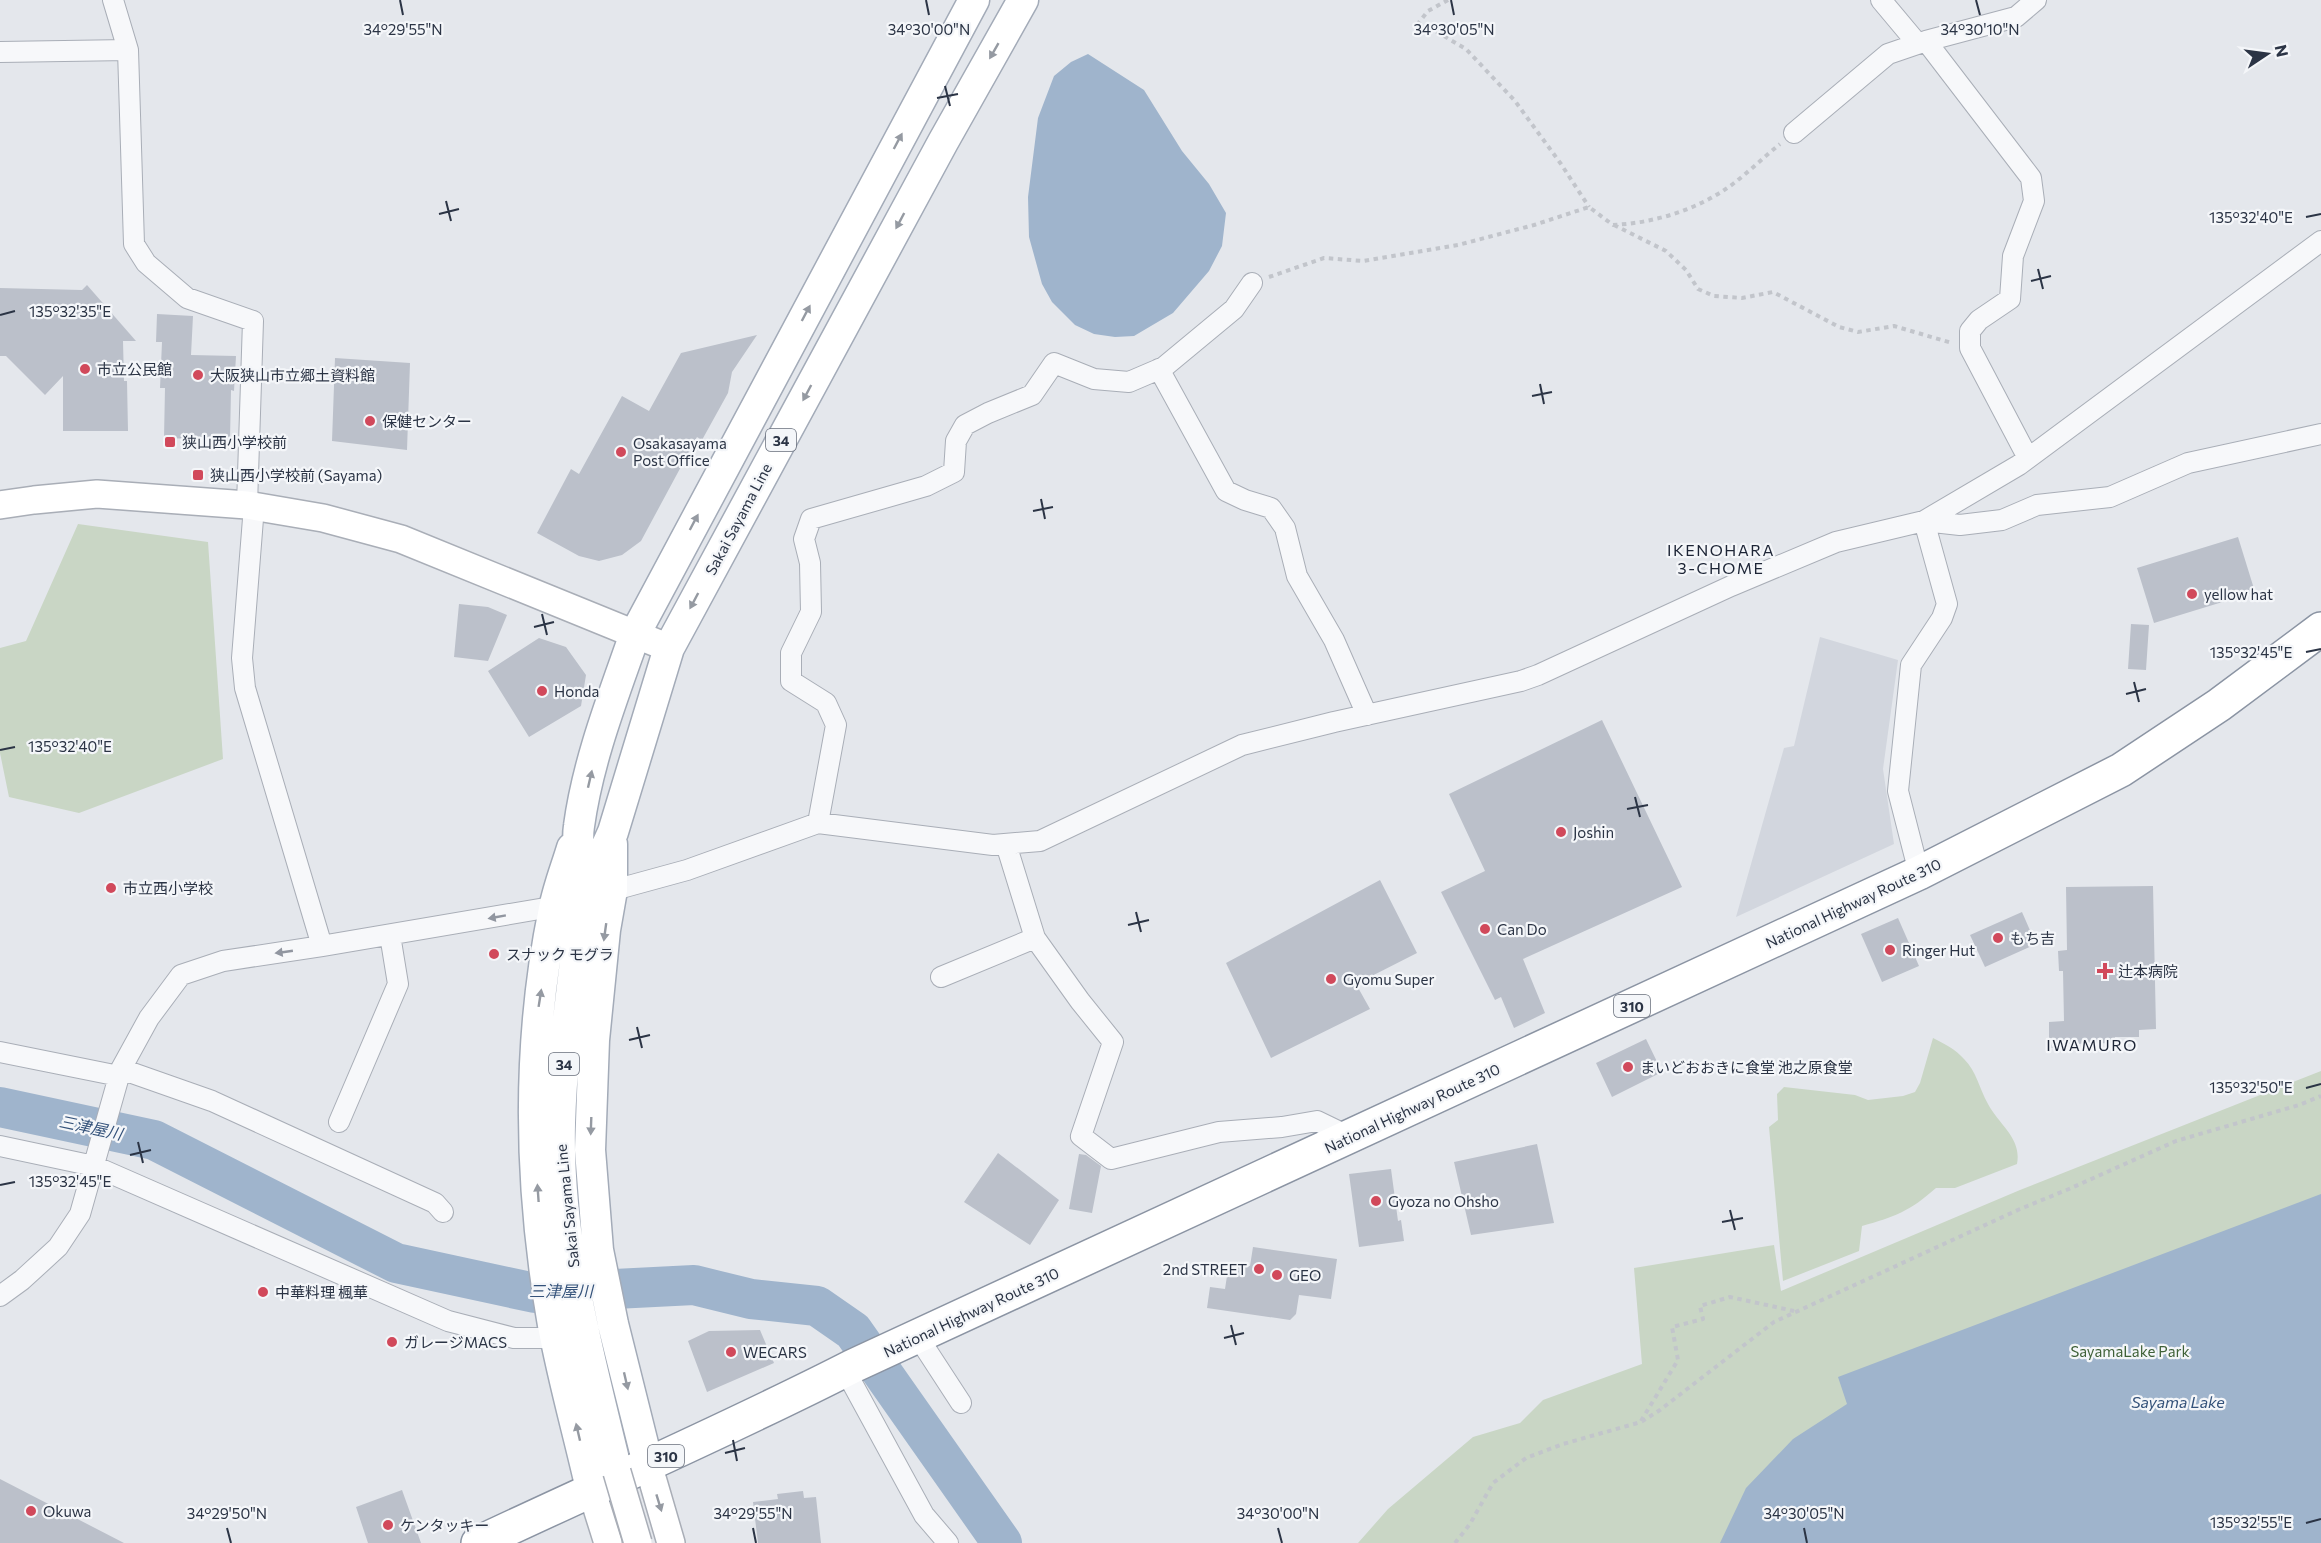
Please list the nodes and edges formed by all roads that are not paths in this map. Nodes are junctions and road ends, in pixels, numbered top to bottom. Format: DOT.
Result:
graph roads {
  1 [pos="113,0"];
  2 [pos="974,0"];
  3 [pos="1023,0"];
  4 [pos="1881,0"];
  5 [pos="2036,0"];
  6 [pos="1922,42"];
  7 [pos="128,50"];
  8 [pos="0,52"];
  9 [pos="1794,133"];
  10 [pos="2321,241"];
  11 [pos="1252,283"];
  12 [pos="1159,369"];
  13 [pos="2321,434"];
  14 [pos="2028,458"];
  15 [pos="0,505"];
  16 [pos="250,505"];
  17 [pos="1924,521"];
  18 [pos="2321,629"];
  19 [pos="635,634"];
  20 [pos="669,648"];
  21 [pos="1367,715"];
  22 [pos="818,823"];
  23 [pos="612,832"];
  24 [pos="1006,844"];
  25 [pos="1919,873"];
  26 [pos="612,890"];
  27 [pos="569,903"];
  28 [pos="390,935"];
  29 [pos="1035,938"];
  30 [pos="322,946"];
  31 [pos="941,977"];
  32 [pos="0,1052"];
  33 [pos="120,1073"];
  34 [pos="339,1122"];
  35 [pos="1350,1137"];
  36 [pos="0,1146"];
  37 [pos="95,1161"];
  38 [pos="443,1212"];
  39 [pos="0,1296"];
  40 [pos="554,1332"];
  41 [pos="918,1337"];
  42 [pos="849,1368"];
  43 [pos="961,1402"];
  44 [pos="619,1475"];
  45 [pos="478,1543"];
  46 [pos="608,1543"];
  47 [pos="638,1543"];
  48 [pos="671,1543"];
  49 [pos="948,1543"];
  1 -- 7 [label="street"];
  19 -- 2 [label="main road, Sakai Sayama Line / 34, one-way"];
  3 -- 20 [label="main road, Sakai Sayama Line / 34, one-way"];
  4 -- 6 [label="street"];
  5 -- 6 [label="street"];
  6 -- 9 [label="street"];
  6 -- 14 [label="street"];
  7 -- 8 [label="street"];
  7 -- 16 [label="street"];
  10 -- 14 [label="street"];
  11 -- 12 [label="street"];
  12 -- 21 [label="street"];
  12 -- 22 [label="street"];
  13 -- 17 [label="street"];
  14 -- 17 [label="street"];
  15 -- 16 [label="street"];
  16 -- 19 [label="street"];
  16 -- 30 [label="street"];
  17 -- 21 [label="street"];
  17 -- 25 [label="street"];
  18 -- 25 [label="highway, National Highway Route 310 / 310"];
  19 -- 20 [label="street"];
  27 -- 19 [label="main road, Sakai Sayama Line / 34, one-way"];
  20 -- 23 [label="main road, Sakai Sayama Line / 34"];
  21 -- 24 [label="street"];
  22 -- 24 [label="street"];
  22 -- 26 [label="street"];
  23 -- 26 [label="main road"];
  23 -- 27 [label="main road, Sakai Sayama Line / 34"];
  24 -- 29 [label="street"];
  25 -- 35 [label="highway, National Highway Route 310 / 310"];
  26 -- 27 [label="street"];
  26 -- 44 [label="main road, one-way"];
  27 -- 28 [label="street, one-way"];
  40 -- 27 [label="main road, one-way"];
  27 -- 44 [label="main road, Sakai Sayama Line / 34"];
  28 -- 30 [label="street"];
  28 -- 34 [label="street"];
  29 -- 31 [label="street"];
  29 -- 35 [label="street"];
  30 -- 33 [label="street, one-way"];
  32 -- 33 [label="street"];
  33 -- 37 [label="street"];
  33 -- 38 [label="street"];
  35 -- 41 [label="highway, National Highway Route 310 / 310"];
  36 -- 37 [label="street"];
  37 -- 39 [label="street"];
  37 -- 40 [label="street"];
  44 -- 40 [label="main road, one-way"];
  41 -- 42 [label="highway, National Highway Route 310 / 310"];
  41 -- 43 [label="street"];
  42 -- 44 [label="highway, National Highway Route 310 / 310"];
  42 -- 49 [label="street"];
  44 -- 45 [label="highway, National Highway Route 310 / 310"];
  44 -- 46 [label="street"];
  44 -- 47 [label="street, bridge"];
  44 -- 48 [label="street, one-way"];
}
